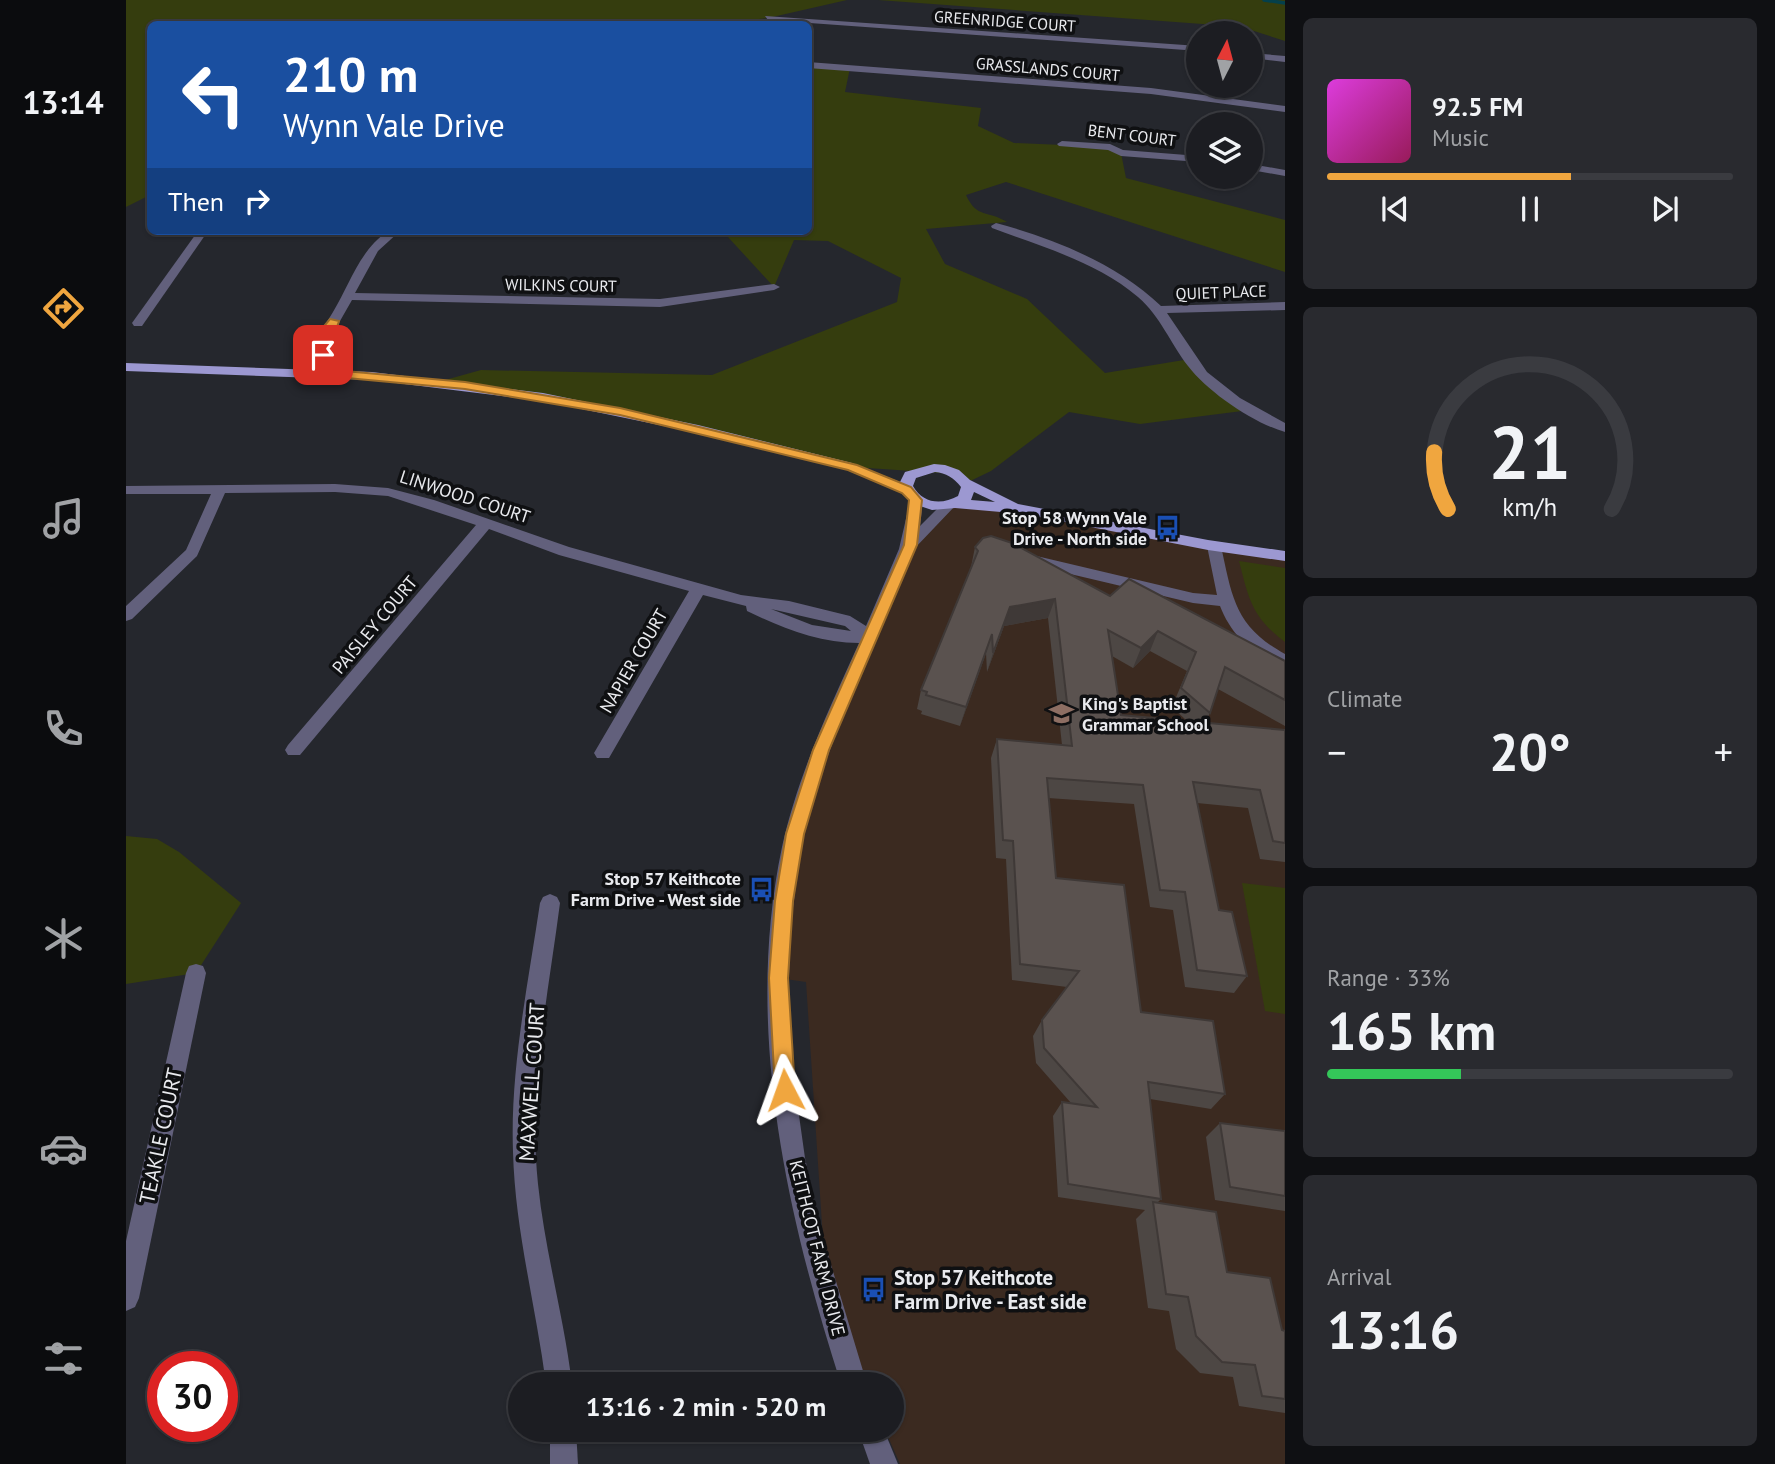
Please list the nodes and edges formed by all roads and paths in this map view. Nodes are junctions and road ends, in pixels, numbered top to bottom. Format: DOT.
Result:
graph roads {
  1 [pos="768,18"];
  2 [pos="810,21"];
  3 [pos="812,21"];
  4 [pos="1186,48"];
  5 [pos="1264,57"];
  6 [pos="1285,59"];
  7 [pos="812,65"];
  8 [pos="1285,109"];
  9 [pos="1062,144"];
  10 [pos="1186,158"];
  11 [pos="1263,169"];
  12 [pos="1285,173"];
  13 [pos="996,226"];
  14 [pos="201,235"];
  15 [pos="390,235"];
  16 [pos="774,287"];
  17 [pos="347,296"];
  18 [pos="1285,306"];
  19 [pos="1158,310"];
  20 [pos="138,323"];
  21 [pos="126,367"];
  22 [pos="308,372"];
  23 [pos="1285,428"];
  24 [pos="852,467"];
  25 [pos="919,470"];
  26 [pos="966,483"];
  27 [pos="220,489"];
  28 [pos="126,490"];
  29 [pos="911,495"];
  30 [pos="952,505"];
  31 [pos="1024,509"];
  32 [pos="485,524"];
  33 [pos="910,545"];
  34 [pos="1214,546"];
  35 [pos="1017,556"];
  36 [pos="1285,556"];
  37 [pos="698,589"];
  38 [pos="1226,601"];
  39 [pos="126,615"];
  40 [pos="870,637"];
  41 [pos="1285,661"];
  42 [pos="293,750"];
  43 [pos="603,753"];
  44 [pos="550,903"];
  45 [pos="196,973"];
  46 [pos="126,1298"];
  47 [pos="557,1372"];
  48 [pos="850,1372"];
  49 [pos="563,1442"];
  50 [pos="876,1442"];
  51 [pos="564,1464"];
  52 [pos="884,1464"];
  1 -- 2 [label="street, GREENRIDGE COURT"];
  3 -- 4 [label="street, GREENRIDGE COURT"];
  5 -- 6 [label="street"];
  7 -- 8 [label="street, GRASSLANDS COURT"];
  9 -- 10 [label="street, BENT COURT"];
  11 -- 12 [label="street"];
  13 -- 19 [label="street"];
  14 -- 20 [label="street"];
  15 -- 17 [label="street"];
  16 -- 17 [label="street, WILKINS COURT"];
  17 -- 22 [label="street"];
  18 -- 19 [label="street, QUIET PLACE"];
  19 -- 23 [label="street"];
  21 -- 22 [label="main road"];
  22 -- 24 [label="main road"];
  24 -- 25 [label="main road"];
  24 -- 29 [label="main road"];
  25 -- 26 [label="main road"];
  25 -- 29 [label="main road"];
  26 -- 30 [label="main road"];
  26 -- 31 [label="main road"];
  27 -- 28 [label="street, LINWOOD COURT"];
  27 -- 32 [label="street, LINWOOD COURT"];
  27 -- 39 [label="street"];
  29 -- 30 [label="main road"];
  29 -- 33 [label="street, KEITHCOT FARM DRIVE"];
  30 -- 31 [label="main road"];
  30 -- 33 [label="street, KEITHCOT FARM DRIVE"];
  31 -- 34 [label="main road"];
  32 -- 37 [label="street, LINWOOD COURT"];
  32 -- 42 [label="street, PAISLEY COURT"];
  33 -- 40 [label="street, KEITHCOT FARM DRIVE"];
  34 -- 36 [label="main road"];
  34 -- 38 [label="street"];
  35 -- 38 [label="street"];
  37 -- 40 [label="street, LINWOOD COURT"];
  37 -- 43 [label="street, NAPIER COURT"];
  38 -- 41 [label="street"];
  40 -- 48 [label="street, KEITHCOT FARM DRIVE"];
  44 -- 47 [label="street, MAXWELL COURT"];
  45 -- 46 [label="street, TEAKLE COURT"];
  49 -- 51 [label="street"];
  50 -- 52 [label="street"];
}
